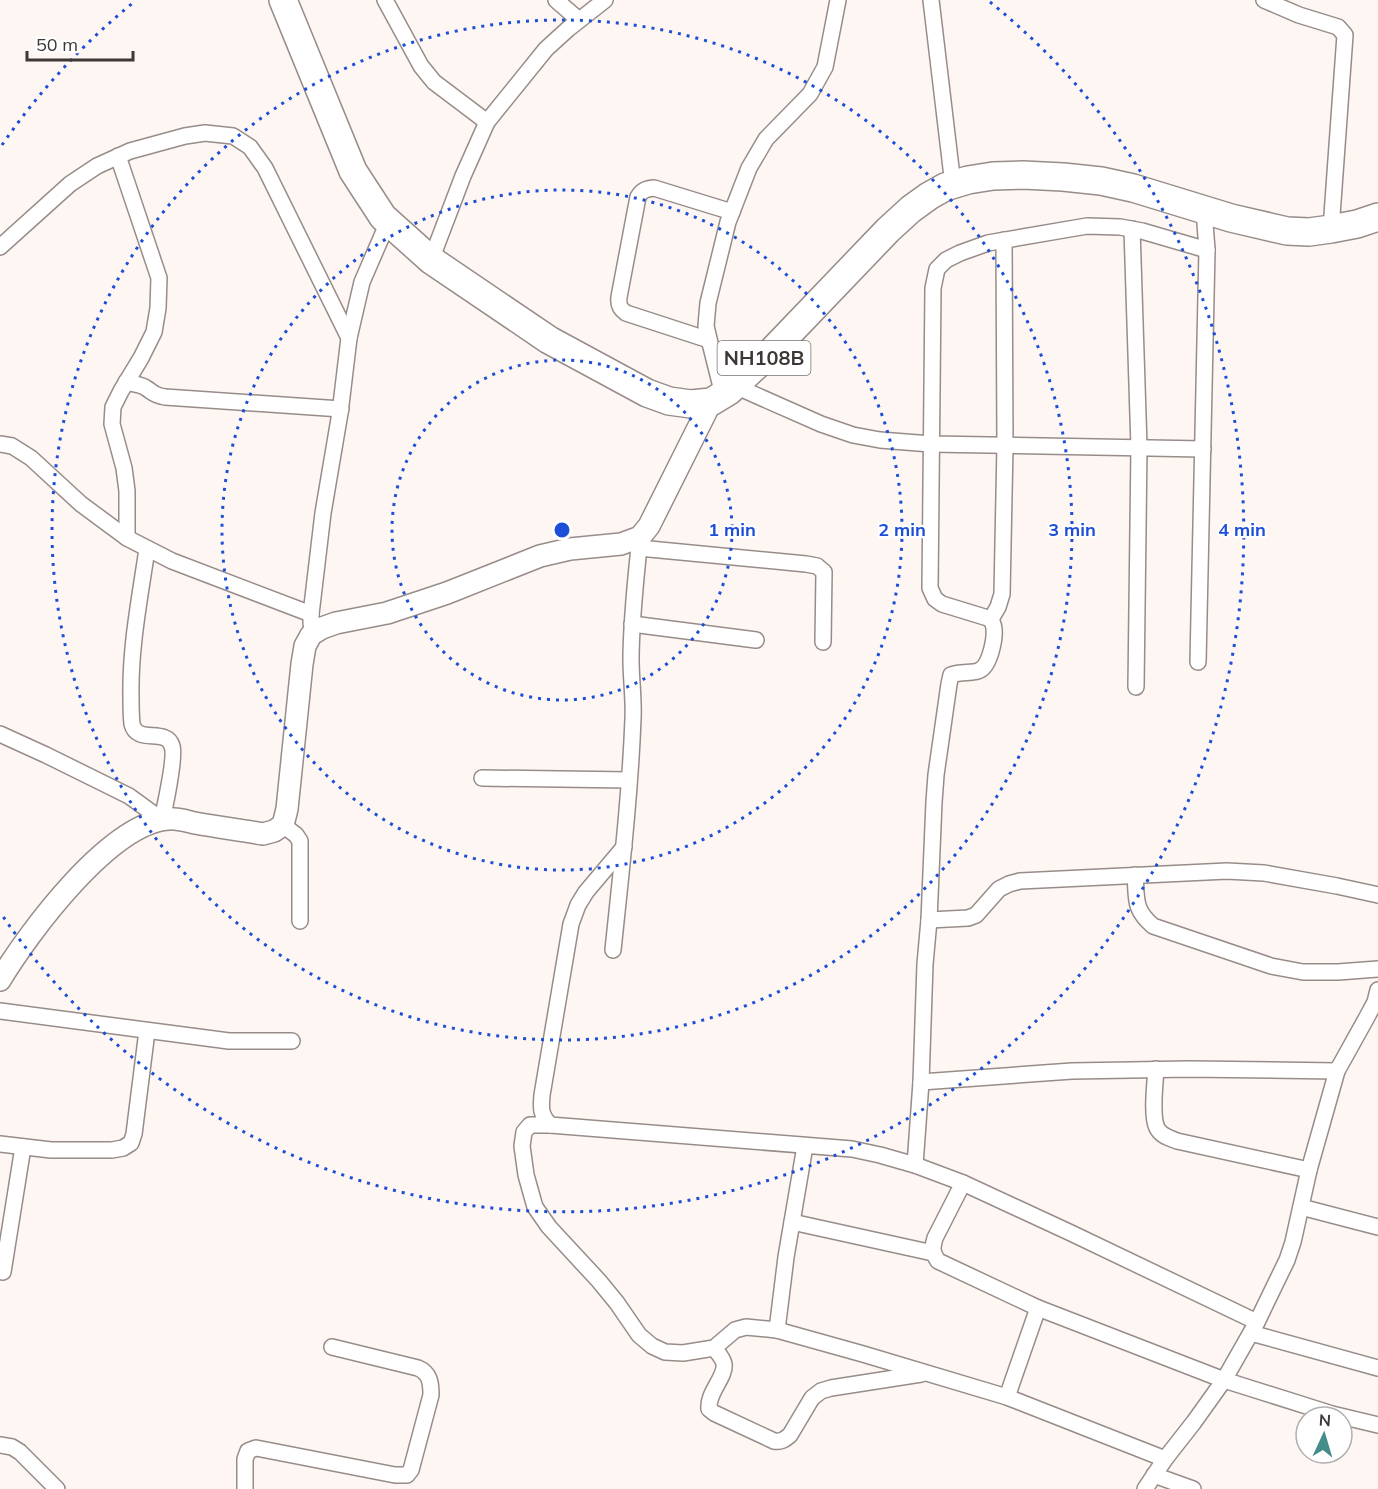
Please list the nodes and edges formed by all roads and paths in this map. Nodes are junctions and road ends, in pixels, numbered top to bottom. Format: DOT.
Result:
graph roads {
  1 [pos="284,0"];
  2 [pos="385,0"];
  3 [pos="556,0"];
  4 [pos="605,0"];
  5 [pos="838,0"];
  6 [pos="931,0"];
  7 [pos="1264,0"];
  8 [pos="579,20"];
  9 [pos="487,122"];
  10 [pos="118,156"];
  11 [pos="953,185"];
  12 [pos="1204,210"];
  13 [pos="732,212"];
  14 [pos="1378,217"];
  15 [pos="388,222"];
  16 [pos="1132,230"];
  17 [pos="1331,230"];
  18 [pos="1004,240"];
  19 [pos="0,247"];
  20 [pos="1207,250"];
  21 [pos="430,260"];
  22 [pos="349,338"];
  23 [pos="709,340"];
  24 [pos="126,382"];
  25 [pos="723,394"];
  26 [pos="340,409"];
  27 [pos="0,444"];
  28 [pos="931,444"];
  29 [pos="1005,445"];
  30 [pos="1139,447"];
  31 [pos="1203,449"];
  32 [pos="127,538"];
  33 [pos="640,542"];
  34 [pos="147,549"];
  35 [pos="991,619"];
  36 [pos="311,624"];
  37 [pos="632,624"];
  38 [pos="756,640"];
  39 [pos="823,642"];
  40 [pos="1198,662"];
  41 [pos="1136,687"];
  42 [pos="0,734"];
  43 [pos="482,777"];
  44 [pos="629,780"];
  45 [pos="162,820"];
  46 [pos="283,825"];
  47 [pos="624,847"];
  48 [pos="1135,875"];
  49 [pos="1378,895"];
  50 [pos="929,920"];
  51 [pos="300,921"];
  52 [pos="613,950"];
  53 [pos="1378,969"];
  54 [pos="0,980"];
  55 [pos="1378,990"];
  56 [pos="0,1011"];
  57 [pos="147,1030"];
  58 [pos="292,1041"];
  59 [pos="1156,1069"];
  60 [pos="1337,1071"];
  61 [pos="921,1082"];
  62 [pos="550,1125"];
  63 [pos="0,1144"];
  64 [pos="805,1146"];
  65 [pos="22,1147"];
  66 [pos="915,1165"];
  67 [pos="1309,1170"];
  68 [pos="963,1183"];
  69 [pos="1301,1206"];
  70 [pos="792,1222"];
  71 [pos="1378,1227"];
  72 [pos="933,1253"];
  73 [pos="3,1272"];
  74 [pos="1038,1308"];
  75 [pos="1254,1328"];
  76 [pos="777,1330"];
  77 [pos="332,1347"];
  78 [pos="714,1347"];
  79 [pos="1378,1368"];
  80 [pos="926,1373"];
  81 [pos="1224,1380"];
  82 [pos="1007,1397"];
  83 [pos="1378,1425"];
  84 [pos="0,1445"];
  85 [pos="1165,1459"];
  86 [pos="1154,1475"];
  87 [pos="57,1489"];
  88 [pos="245,1489"];
  89 [pos="1145,1489"];
  90 [pos="1193,1489"];
  1 -- 15 [label="highway, NH108B"];
  2 -- 9 [label="street"];
  3 -- 8 [label="street"];
  4 -- 8 [label="street"];
  5 -- 13 [label="street"];
  6 -- 11 [label="street"];
  7 -- 17 [label="street"];
  8 -- 9 [label="street"];
  9 -- 21 [label="street"];
  10 -- 19 [label="street"];
  10 -- 22 [label="street"];
  10 -- 24 [label="street"];
  11 -- 12 [label="highway, NH108B"];
  11 -- 25 [label="highway, NH108B"];
  12 -- 17 [label="highway, NH108B"];
  12 -- 20 [label="street"];
  13 -- 23 [label="street"];
  13 -- 23 [label="street"];
  14 -- 17 [label="highway, NH108B"];
  15 -- 21 [label="highway, NH108B"];
  15 -- 22 [label="street"];
  16 -- 18 [label="street"];
  16 -- 20 [label="street"];
  16 -- 30 [label="street"];
  18 -- 28 [label="street"];
  18 -- 29 [label="street"];
  20 -- 31 [label="street"];
  21 -- 25 [label="highway, NH108B"];
  22 -- 26 [label="street"];
  23 -- 25 [label="street"];
  24 -- 26 [label="street"];
  24 -- 32 [label="street"];
  25 -- 28 [label="street"];
  25 -- 33 [label="street"];
  26 -- 36 [label="street"];
  27 -- 32 [label="street"];
  28 -- 29 [label="street"];
  28 -- 35 [label="street"];
  29 -- 30 [label="street"];
  29 -- 35 [label="street"];
  30 -- 31 [label="street"];
  30 -- 41 [label="street"];
  31 -- 40 [label="street"];
  32 -- 34 [label="street"];
  33 -- 36 [label="street"];
  33 -- 37 [label="street"];
  33 -- 39 [label="street"];
  34 -- 36 [label="street"];
  34 -- 45 [label="street"];
  35 -- 50 [label="street"];
  36 -- 46 [label="street"];
  37 -- 38 [label="street"];
  37 -- 44 [label="street"];
  42 -- 45 [label="street"];
  43 -- 44 [label="street"];
  44 -- 47 [label="street"];
  45 -- 46 [label="street"];
  45 -- 54 [label="street"];
  46 -- 51 [label="street"];
  47 -- 52 [label="street"];
  47 -- 62 [label="street"];
  48 -- 49 [label="street"];
  48 -- 50 [label="street"];
  48 -- 53 [label="street"];
  50 -- 61 [label="street"];
  55 -- 60 [label="street"];
  56 -- 57 [label="street"];
  57 -- 58 [label="street"];
  57 -- 65 [label="street"];
  59 -- 60 [label="street"];
  59 -- 61 [label="street"];
  59 -- 67 [label="street"];
  60 -- 67 [label="street"];
  61 -- 66 [label="street"];
  62 -- 64 [label="street"];
  62 -- 78 [label="street"];
  63 -- 65 [label="street"];
  64 -- 66 [label="street"];
  64 -- 70 [label="street"];
  65 -- 73 [label="street"];
  66 -- 68 [label="street"];
  67 -- 69 [label="street"];
  68 -- 72 [label="street"];
  68 -- 75 [label="street"];
  69 -- 71 [label="street"];
  69 -- 75 [label="street"];
  70 -- 72 [label="street"];
  70 -- 76 [label="street"];
  72 -- 74 [label="street"];
  74 -- 81 [label="street"];
  74 -- 82 [label="street"];
  75 -- 79 [label="street"];
  75 -- 81 [label="street"];
  76 -- 78 [label="street"];
  76 -- 80 [label="street"];
  77 -- 88 [label="street"];
  78 -- 80 [label="street"];
  80 -- 82 [label="street"];
  81 -- 83 [label="street"];
  81 -- 85 [label="street"];
  82 -- 85 [label="street"];
  84 -- 87 [label="street"];
  85 -- 86 [label="street"];
  86 -- 89 [label="street"];
  86 -- 90 [label="street"];
}
